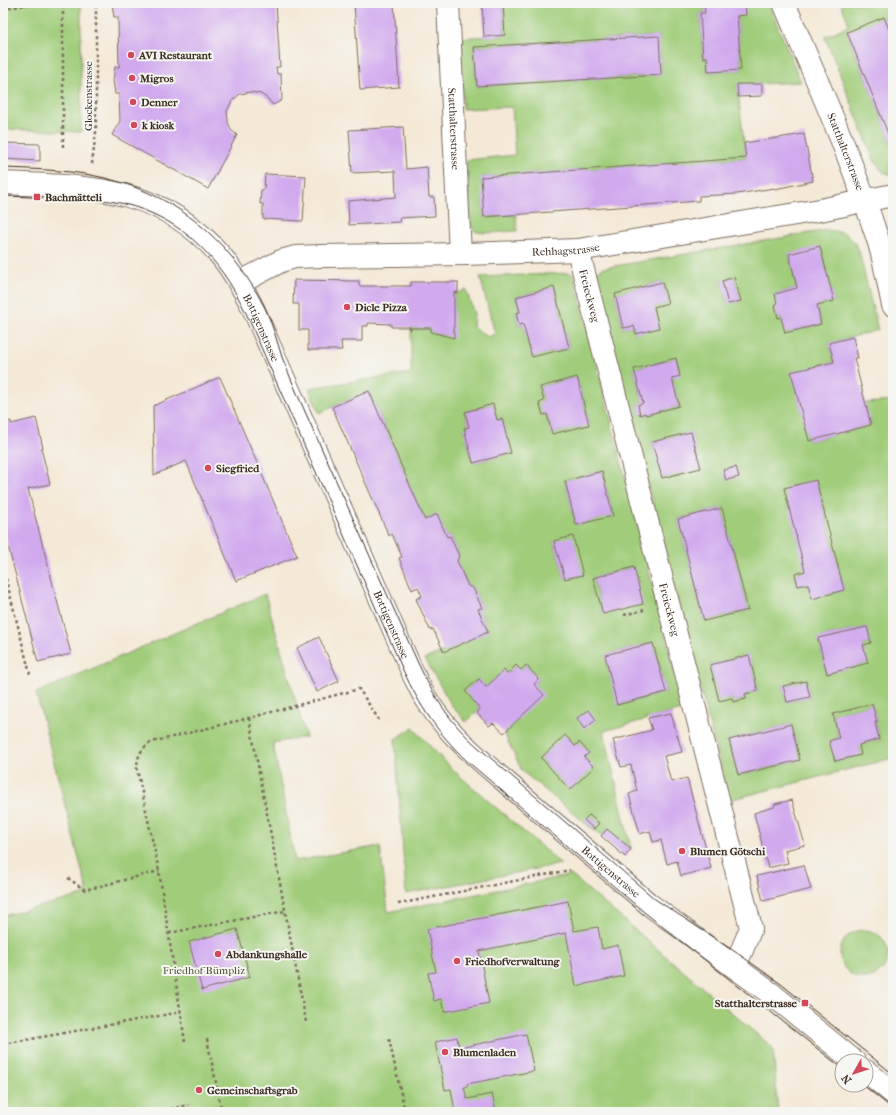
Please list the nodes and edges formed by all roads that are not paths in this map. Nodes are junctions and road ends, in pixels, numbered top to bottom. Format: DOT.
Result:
graph roads {
  1 [pos="448,3"];
  2 [pos="784,3"];
  3 [pos="3,183"];
  4 [pos="893,195"];
  5 [pos="864,201"];
  6 [pos="578,250"];
  7 [pos="460,254"];
  8 [pos="239,283"];
  9 [pos="893,305"];
  10 [pos="735,967"];
  11 [pos="844,1053"];
  12 [pos="874,1077"];
  13 [pos="893,1093"];
  1 -- 7 [label="street, Statthalterstrasse"];
  2 -- 5 [label="street, Statthalterstrasse"];
  3 -- 8 [label="street, Bottigenstrasse"];
  4 -- 5 [label="street, Rehhagstrasse"];
  5 -- 6 [label="street, Rehhagstrasse"];
  5 -- 9 [label="street, Statthalterstrasse"];
  6 -- 7 [label="street, Rehhagstrasse"];
  6 -- 10 [label="street, Freieckweg"];
  7 -- 8 [label="street, Rehhagstrasse"];
  8 -- 10 [label="street, Bottigenstrasse"];
  10 -- 11 [label="street, Bottigenstrasse"];
  12 -- 13 [label="street"];
}
